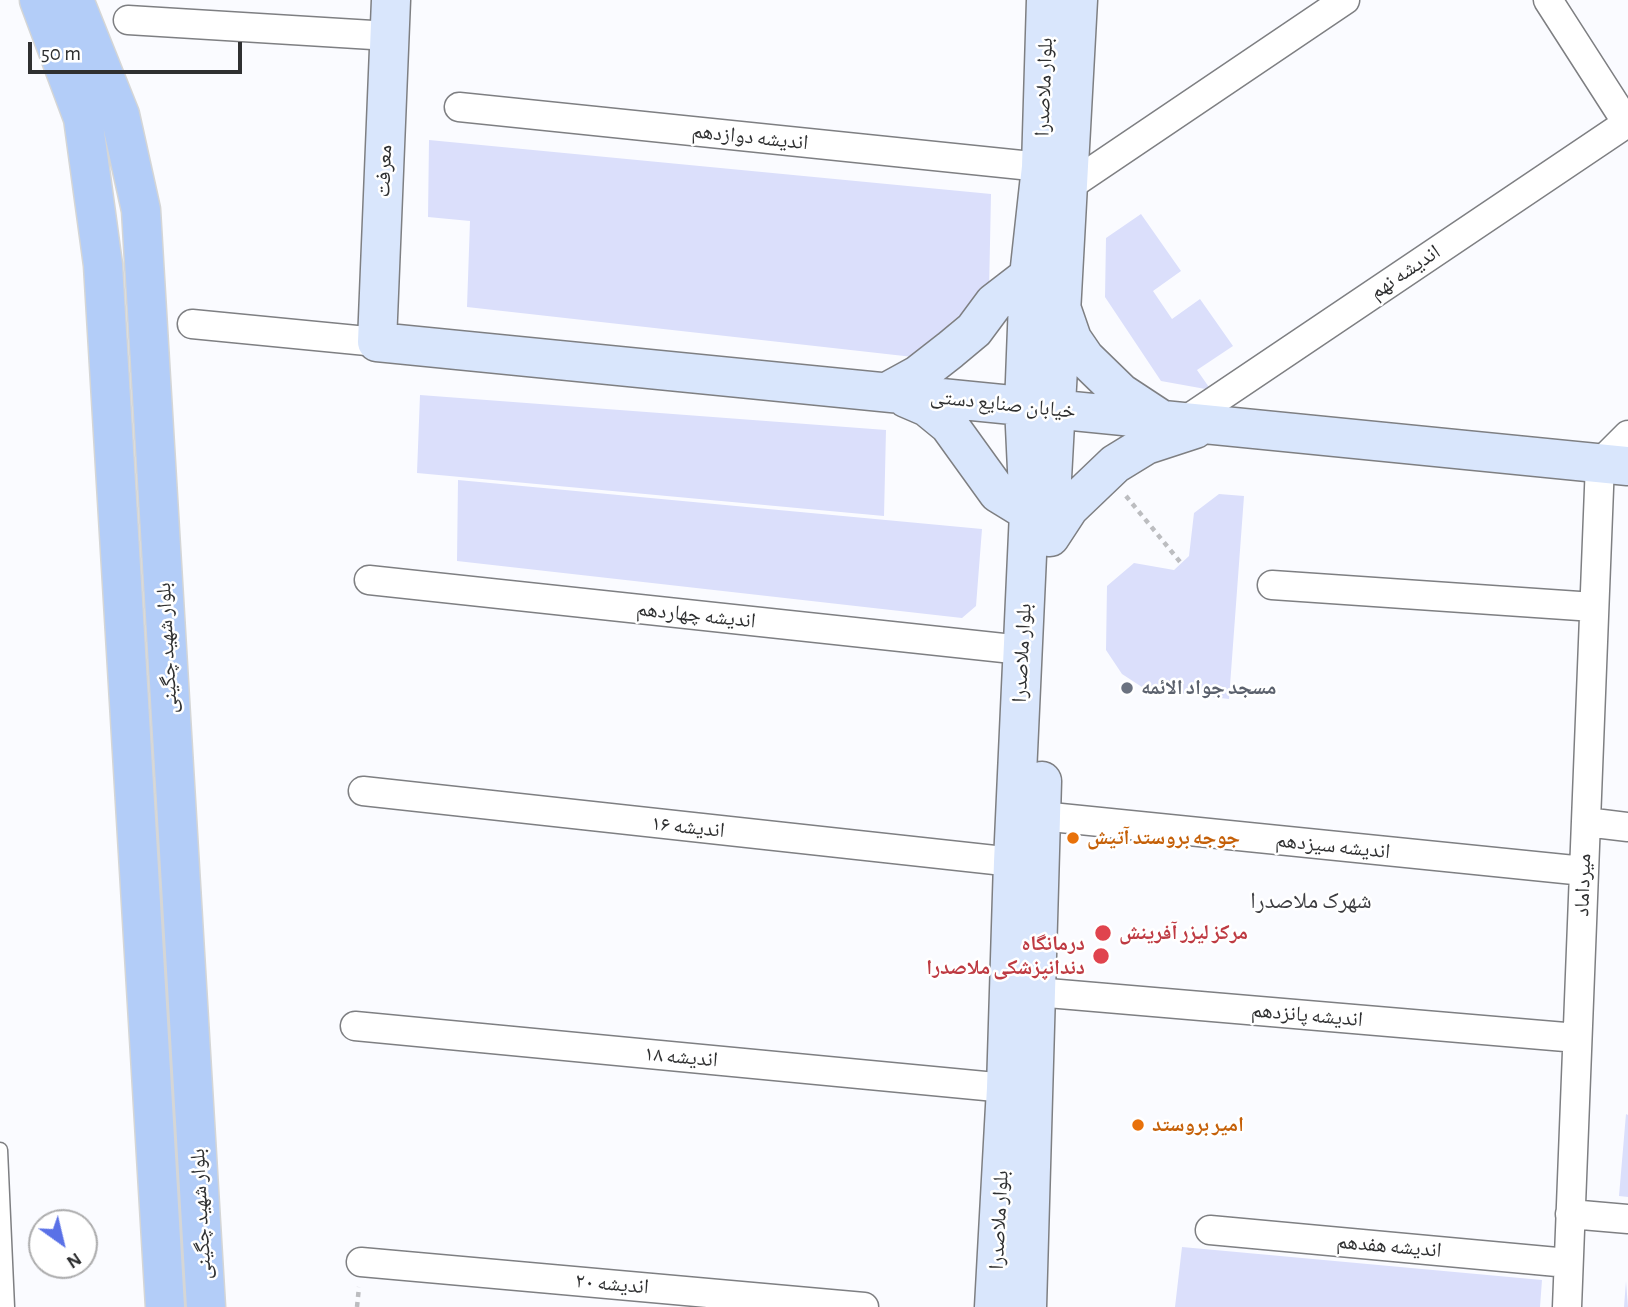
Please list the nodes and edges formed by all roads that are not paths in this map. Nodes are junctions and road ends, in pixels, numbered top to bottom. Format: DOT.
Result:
graph roads {
  1 [pos="39,0"];
  2 [pos="74,0"];
  3 [pos="1046,0"];
  4 [pos="1078,0"];
  5 [pos="1345,0"];
  6 [pos="1551,1"];
  7 [pos="390,18"];
  8 [pos="128,20"];
  9 [pos="459,107"];
  10 [pos="1627,122"];
  11 [pos="1055,177"];
  12 [pos="1029,276"];
  13 [pos="1060,305"];
  14 [pos="192,324"];
  15 [pos="377,342"];
  16 [pos="892,393"];
  17 [pos="1039,408"];
  18 [pos="1185,422"];
  19 [pos="1628,435"];
  20 [pos="1614,465"];
  21 [pos="1040,524"];
  22 [pos="369,580"];
  23 [pos="1272,585"];
  24 [pos="1594,607"];
  25 [pos="1022,650"];
  26 [pos="363,792"];
  27 [pos="1041,816"];
  28 [pos="1586,822"];
  29 [pos="1628,827"];
  30 [pos="1013,862"];
  31 [pos="1584,872"];
  32 [pos="1036,992"];
  33 [pos="355,1026"];
  34 [pos="1577,1038"];
  35 [pos="1006,1088"];
  36 [pos="0,1150"];
  37 [pos="1570,1214"];
  38 [pos="1628,1219"];
  39 [pos="1210,1230"];
  40 [pos="361,1262"];
  41 [pos="1568,1263"];
  42 [pos="7,1307"];
  43 [pos="165,1307"];
  44 [pos="206,1307"];
  45 [pos="864,1307"];
  46 [pos="994,1307"];
  47 [pos="1027,1307"];
  48 [pos="1567,1307"];
  1 -- 43 [label="main road, بلوار شهید چگینی"];
  2 -- 44 [label="main road, بلوار شهید چگینی"];
  3 -- 11 [label="street, بلوار ملاصدرا"];
  4 -- 11 [label="street, بلوار ملاصدرا"];
  5 -- 11 [label="street"];
  6 -- 10 [label="street"];
  7 -- 8 [label="street"];
  7 -- 15 [label="street, معرفت"];
  9 -- 11 [label="street, اندیشه دوازدهم"];
  10 -- 18 [label="street, اندیشه نهم"];
  11 -- 12 [label="street, بلوار ملاصدرا"];
  11 -- 13 [label="street, بلوار ملاصدرا"];
  12 -- 16 [label="street"];
  12 -- 17 [label="street, بلوار ملاصدرا"];
  13 -- 17 [label="street, بلوار ملاصدرا"];
  13 -- 18 [label="street"];
  14 -- 15 [label="street"];
  15 -- 16 [label="street, خیابان صنایع دستی"];
  16 -- 17 [label="street, خیابان صنایع دستی"];
  16 -- 21 [label="street"];
  17 -- 18 [label="street, خیابان صنایع دستی"];
  17 -- 21 [label="street, بلوار ملاصدرا"];
  18 -- 20 [label="street, خیابان صنایع دستی"];
  18 -- 21 [label="street"];
  19 -- 20 [label="street"];
  20 -- 24 [label="street, میرداماد"];
  21 -- 25 [label="street, بلوار ملاصدرا"];
  21 -- 27 [label="street, بلوار ملاصدرا"];
  22 -- 25 [label="street, اندیشه چهاردهم"];
  23 -- 24 [label="street"];
  24 -- 28 [label="street, میرداماد"];
  25 -- 30 [label="street, بلوار ملاصدرا"];
  26 -- 30 [label="street, اندیشه ۱۶"];
  27 -- 31 [label="street, اندیشه سیزدهم"];
  27 -- 32 [label="street, بلوار ملاصدرا"];
  28 -- 29 [label="street"];
  28 -- 31 [label="street, میرداماد"];
  30 -- 35 [label="street, بلوار ملاصدرا"];
  31 -- 34 [label="street, میرداماد"];
  32 -- 34 [label="street, اندیشه پانزدهم"];
  32 -- 47 [label="street, بلوار ملاصدرا"];
  33 -- 35 [label="street, اندیشه ۱۸"];
  34 -- 37 [label="street, میرداماد"];
  35 -- 46 [label="street, بلوار ملاصدرا"];
  36 -- 42 [label="lane"];
  37 -- 38 [label="street"];
  37 -- 41 [label="street, میرداماد"];
  39 -- 41 [label="street, اندیشه هفدهم"];
  40 -- 45 [label="street, اندیشه ۲۰"];
  41 -- 48 [label="street, میرداماد"];
}
